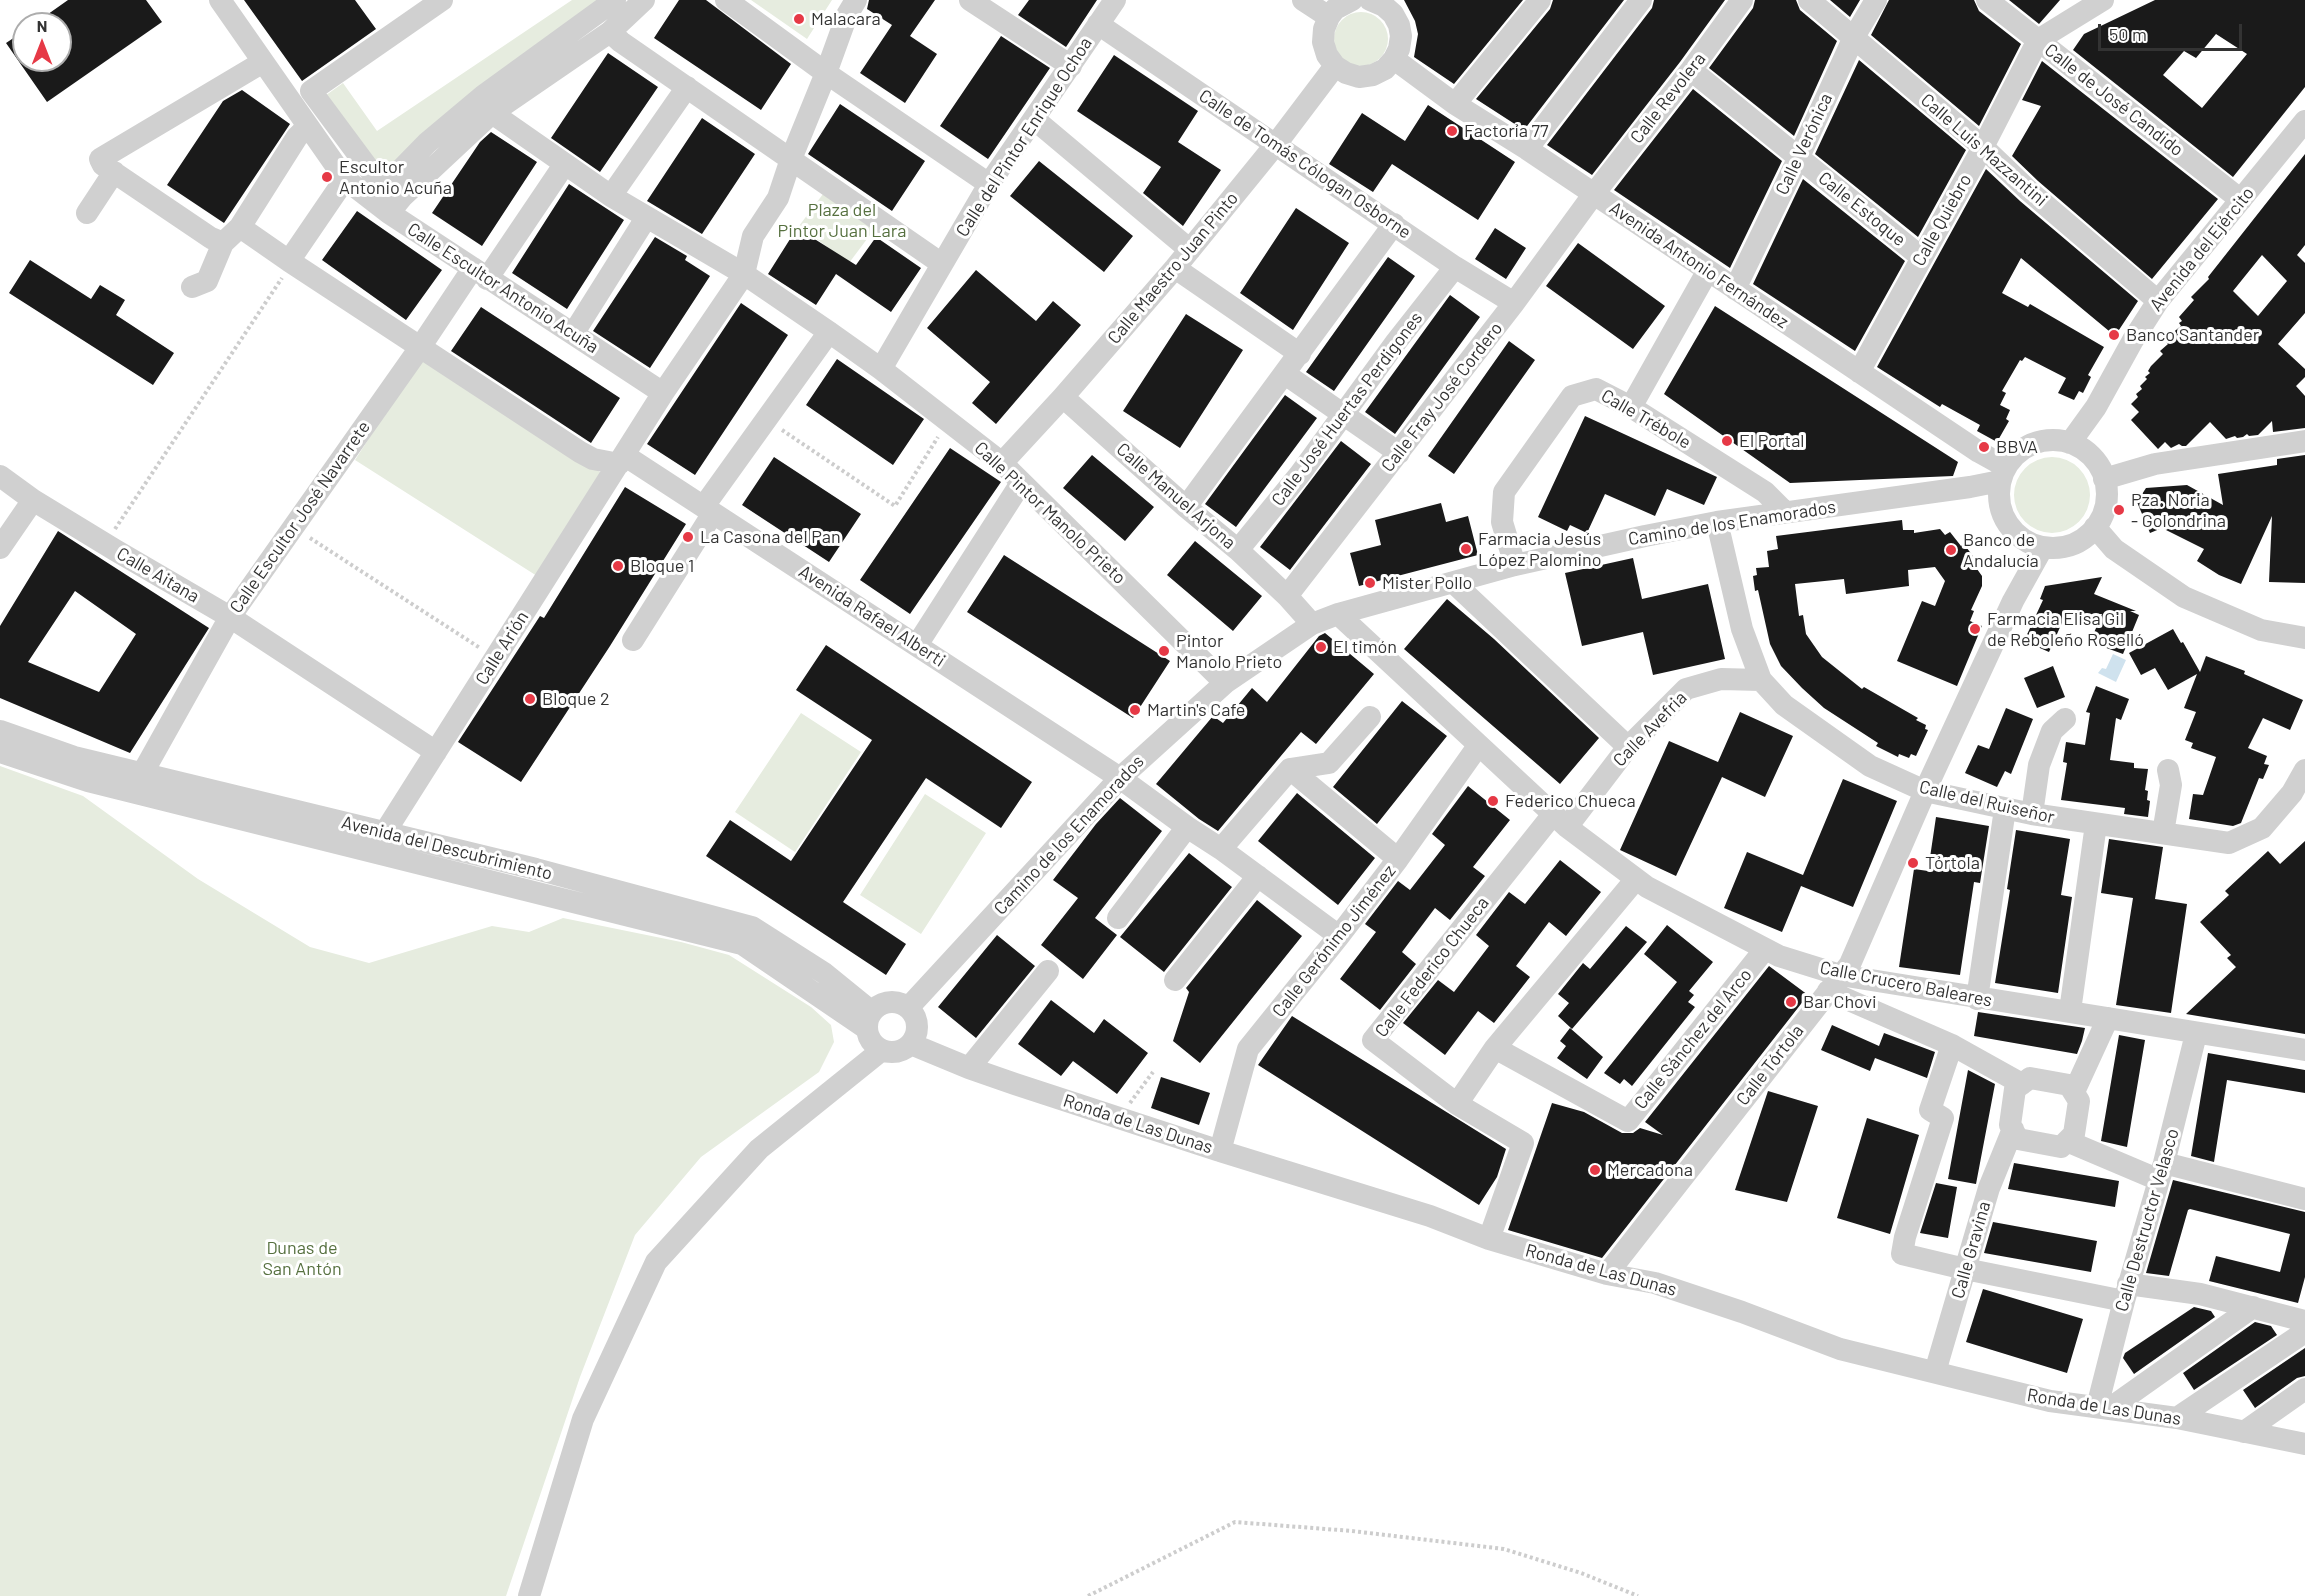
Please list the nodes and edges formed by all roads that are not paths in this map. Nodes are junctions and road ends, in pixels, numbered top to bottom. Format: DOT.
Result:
graph roads {
  1 [pos="220,0"];
  2 [pos="442,0"];
  3 [pos="615,0"];
  4 [pos="644,0"];
  5 [pos="726,0"];
  6 [pos="856,0"];
  7 [pos="970,0"];
  8 [pos="1115,0"];
  9 [pos="1303,0"];
  10 [pos="1352,0"];
  11 [pos="1540,0"];
  12 [pos="1641,0"];
  13 [pos="1742,0"];
  14 [pos="1809,0"];
  15 [pos="1876,0"];
  16 [pos="1987,0"];
  17 [pos="2103,0"];
  18 [pos="1381,2"];
  19 [pos="1329,17"];
  20 [pos="1098,24"];
  21 [pos="610,32"];
  22 [pos="1854,37"];
  23 [pos="2038,40"];
  24 [pos="1394,59"];
  25 [pos="263,62"];
  26 [pos="1071,66"];
  27 [pos="1335,66"];
  28 [pos="1691,70"];
  29 [pos="826,74"];
  30 [pos="687,87"];
  31 [pos="1455,104"];
  32 [pos="492,113"];
  33 [pos="1034,119"];
  34 [pos="2305,121"];
  35 [pos="308,126"];
  36 [pos="1276,144"];
  37 [pos="1983,147"];
  38 [pos="1527,149"];
  39 [pos="791,159"];
  40 [pos="1798,159"];
  41 [pos="564,165"];
  42 [pos="114,172"];
  43 [pos="345,179"];
  44 [pos="989,184"];
  45 [pos="1593,195"];
  46 [pos="611,196"];
  47 [pos="2241,200"];
  48 [pos="87,213"];
  49 [pos="389,213"];
  50 [pos="646,218"];
  51 [pos="1394,224"];
  52 [pos="240,227"];
  53 [pos="223,243"];
  54 [pos="1190,250"];
  55 [pos="1922,257"];
  56 [pos="289,261"];
  57 [pos="942,264"];
  58 [pos="1455,267"];
  59 [pos="1175,268"];
  60 [pos="1707,272"];
  61 [pos="480,273"];
  62 [pos="744,274"];
  63 [pos="192,287"];
  64 [pos="1735,289"];
  65 [pos="2158,301"];
  66 [pos="1514,303"];
  67 [pos="829,332"];
  68 [pos="573,334"];
  69 [pos="421,346"];
  70 [pos="1300,354"];
  71 [pos="881,369"];
  72 [pos="1859,372"];
  73 [pos="1285,374"];
  74 [pos="663,393"];
  75 [pos="1063,397"];
  76 [pos="1631,407"];
  77 [pos="1343,415"];
  78 [pos="2305,441"];
  79 [pos="2070,443"];
  80 [pos="1399,453"];
  81 [pos="622,460"];
  82 [pos="1002,462"];
  83 [pos="2003,474"];
  84 [pos="2104,479"];
  85 [pos="1021,483"];
  86 [pos="4,487"];
  87 [pos="33,500"];
  88 [pos="1186,507"];
  89 [pos="709,509"];
  90 [pos="1785,512"];
  91 [pos="1717,522"];
  92 [pos="2095,527"];
  93 [pos="2043,547"];
  94 [pos="0,548"];
  95 [pos="1238,550"];
  96 [pos="1515,565"];
  97 [pos="1454,583"];
  98 [pos="1287,596"];
  99 [pos="1338,614"];
  100 [pos="230,617"];
  101 [pos="1312,624"];
  102 [pos="2305,639"];
  103 [pos="633,640"];
  104 [pos="917,645"];
  105 [pos="1761,680"];
  106 [pos="1225,683"];
  107 [pos="1370,717"];
  108 [pos="2065,719"];
  109 [pos="0,731"];
  110 [pos="1478,746"];
  111 [pos="1628,747"];
  112 [pos="0,752"];
  113 [pos="436,752"];
  114 [pos="1290,769"];
  115 [pos="2168,770"];
  116 [pos="2305,770"];
  117 [pos="142,774"];
  118 [pos="1120,778"];
  119 [pos="1925,791"];
  120 [pos="2005,809"];
  121 [pos="2032,814"];
  122 [pos="1560,820"];
  123 [pos="2096,824"];
  124 [pos="1187,827"];
  125 [pos="385,832"];
  126 [pos="2163,833"];
  127 [pos="1221,849"];
  128 [pos="1398,859"];
  129 [pos="1258,876"];
  130 [pos="1636,879"];
  131 [pos="1118,918"];
  132 [pos="1339,936"];
  133 [pos="1765,949"];
  134 [pos="1048,971"];
  135 [pos="1175,980"];
  136 [pos="1834,983"];
  137 [pos="1977,999"];
  138 [pos="908,1008"];
  139 [pos="2070,1011"];
  140 [pos="2108,1018"];
  141 [pos="870,1020"];
  142 [pos="2196,1034"];
  143 [pos="911,1044"];
  144 [pos="1952,1046"];
  145 [pos="1495,1048"];
  146 [pos="882,1050"];
  147 [pos="2305,1050"];
  148 [pos="969,1068"];
  149 [pos="2022,1084"];
  150 [pos="2074,1092"];
  151 [pos="1457,1104"];
  152 [pos="2013,1129"];
  153 [pos="2067,1141"];
  154 [pos="1220,1151"];
  155 [pos="2162,1171"];
  156 [pos="2305,1199"];
  157 [pos="1489,1239"];
  158 [pos="1965,1269"];
  159 [pos="1607,1274"];
  160 [pos="2126,1293"];
  161 [pos="2253,1307"];
  162 [pos="2305,1320"];
  163 [pos="2305,1332"];
  164 [pos="1935,1372"];
  165 [pos="2305,1389"];
  166 [pos="2103,1408"];
  167 [pos="2177,1418"];
  168 [pos="2244,1432"];
  169 [pos="2305,1444"];
  170 [pos="529,1596"];
  1 -- 25 [label="street, Calle Escultor Antonio Acuña"];
  2 -- 3 [label="street"];
  4 -- 21 [label="street"];
  5 -- 29 [label="street"];
  6 -- 29 [label="street"];
  7 -- 26 [label="street"];
  8 -- 20 [label="street, Calle del Pintor Enrique Ochoa"];
  9 -- 19 [label="street"];
  10 -- 19 [label="street"];
  11 -- 31 [label="street"];
  12 -- 38 [label="street"];
  13 -- 28 [label="street, Calle Revolera"];
  14 -- 22 [label="street, Calle Luis Mazzantini"];
  15 -- 22 [label="street, Calle Verónica"];
  16 -- 23 [label="street, Calle de José Candido"];
  17 -- 23 [label="street"];
  18 -- 24 [label="street"];
  19 -- 27 [label="street"];
  20 -- 26 [label="street, Calle del Pintor Enrique Ochoa"];
  20 -- 36 [label="street, Calle de Tomás Cólogan Osborne"];
  21 -- 30 [label="street"];
  21 -- 32 [label="street"];
  22 -- 37 [label="street, Calle Luis Mazzantini"];
  22 -- 40 [label="street, Calle Verónica"];
  23 -- 37 [label="street, Calle Quiebro"];
  23 -- 47 [label="street, Calle de José Candido"];
  24 -- 27 [label="street"];
  24 -- 31 [label="street, Avenida Antonio Fernández"];
  25 -- 35 [label="street, Calle Escultor Antonio Acuña"];
  25 -- 42 [label="street"];
  26 -- 33 [label="street, Calle del Pintor Enrique Ochoa"];
  27 -- 36 [label="street, Calle Maestro Juan Pinto"];
  28 -- 40 [label="street, Calle Estoque"];
  28 -- 45 [label="street, Calle Revolera"];
  29 -- 39 [label="street"];
  29 -- 44 [label="street"];
  30 -- 39 [label="street"];
  30 -- 46 [label="street"];
  31 -- 38 [label="street, Avenida Antonio Fernández"];
  32 -- 41 [label="street, Calle Pintor Manolo Prieto"];
  32 -- 49 [label="street"];
  33 -- 44 [label="street, Calle del Pintor Enrique Ochoa"];
  33 -- 54 [label="street"];
  34 -- 47 [label="street, Avenida del Ejército"];
  35 -- 43 [label="street, Calle Escultor Antonio Acuña"];
  35 -- 52 [label="street"];
  36 -- 51 [label="street, Calle de Tomás Cólogan Osborne"];
  36 -- 54 [label="street, Calle Maestro Juan Pinto"];
  37 -- 55 [label="street, Calle Quiebro"];
  37 -- 65 [label="street, Calle Luis Mazzantini"];
  38 -- 45 [label="street, Avenida Antonio Fernández"];
  39 -- 57 [label="street"];
  39 -- 62 [label="street"];
  40 -- 55 [label="street, Calle Estoque"];
  40 -- 64 [label="street, Calle Verónica"];
  41 -- 46 [label="street, Calle Pintor Manolo Prieto"];
  41 -- 61 [label="street, Calle Escultor José Navarrete"];
  42 -- 48 [label="street"];
  42 -- 53 [label="street"];
  43 -- 49 [label="street, Calle Escultor Antonio Acuña"];
  43 -- 56 [label="street"];
  44 -- 57 [label="street, Calle del Pintor Enrique Ochoa"];
  45 -- 60 [label="street, Avenida Antonio Fernández"];
  45 -- 66 [label="street, Calle Fray José Cordero"];
  46 -- 50 [label="street, Calle Pintor Manolo Prieto"];
  47 -- 65 [label="street, Avenida del Ejército"];
  49 -- 61 [label="street, Calle Escultor Antonio Acuña"];
  50 -- 62 [label="street, Calle Pintor Manolo Prieto"];
  50 -- 68 [label="street"];
  51 -- 58 [label="street, Calle de Tomás Cólogan Osborne"];
  51 -- 70 [label="street"];
  52 -- 53 [label="street"];
  52 -- 56 [label="street, Avenida Rafael Alberti"];
  53 -- 63 [label="street"];
  54 -- 59 [label="street, Calle Maestro Juan Pinto"];
  55 -- 72 [label="street, Calle Quiebro"];
  56 -- 69 [label="street, Avenida Rafael Alberti"];
  57 -- 71 [label="street, Calle del Pintor Enrique Ochoa"];
  58 -- 66 [label="street, Calle de Tomás Cólogan Osborne"];
  58 -- 77 [label="street, Calle José Huertas Perdigones"];
  59 -- 70 [label="street"];
  59 -- 75 [label="street, Calle Maestro Juan Pinto"];
  60 -- 64 [label="street, Avenida Antonio Fernández"];
  60 -- 76 [label="street"];
  61 -- 68 [label="street, Calle Escultor Antonio Acuña"];
  61 -- 69 [label="street, Calle Escultor José Navarrete"];
  62 -- 67 [label="street, Calle Pintor Manolo Prieto"];
  62 -- 74 [label="street, Calle Arión"];
  64 -- 72 [label="street, Avenida Antonio Fernández"];
  65 -- 79 [label="street, Avenida del Ejército"];
  66 -- 80 [label="street, Calle Fray José Cordero"];
  67 -- 71 [label="street, Calle Pintor Manolo Prieto"];
  67 -- 89 [label="street"];
  68 -- 74 [label="street, Calle Escultor Antonio Acuña"];
  69 -- 81 [label="street, Avenida Rafael Alberti"];
  69 -- 100 [label="street, Calle Escultor José Navarrete"];
  70 -- 73 [label="street"];
  71 -- 82 [label="street, Calle Pintor Manolo Prieto"];
  72 -- 83 [label="street, Avenida Antonio Fernández"];
  73 -- 77 [label="street"];
  73 -- 88 [label="street"];
  74 -- 81 [label="street, Calle Arión"];
  75 -- 82 [label="street, Calle Maestro Juan Pinto"];
  75 -- 88 [label="street, Calle Manuel Arjona"];
  76 -- 90 [label="street, Calle Trébole"];
  76 -- 96 [label="street, Calle Trébole"];
  77 -- 80 [label="street"];
  77 -- 95 [label="street, Calle José Huertas Perdigones"];
  78 -- 84 [label="street"];
  79 -- 83 [label="street"];
  79 -- 84 [label="street"];
  80 -- 98 [label="street, Calle Fray José Cordero"];
  81 -- 89 [label="street, Avenida Rafael Alberti"];
  81 -- 113 [label="street, Calle Arión"];
  82 -- 85 [label="street, Calle Pintor Manolo Prieto"];
  83 -- 90 [label="street, Camino de los Enamorados"];
  83 -- 93 [label="street"];
  84 -- 92 [label="street"];
  85 -- 104 [label="street"];
  85 -- 106 [label="street, Calle Pintor Manolo Prieto"];
  86 -- 87 [label="street, Calle Aitana"];
  87 -- 94 [label="street"];
  87 -- 100 [label="street, Calle Aitana"];
  88 -- 95 [label="street, Calle Manuel Arjona"];
  89 -- 103 [label="street"];
  89 -- 104 [label="street, Avenida Rafael Alberti"];
  90 -- 91 [label="street, Camino de los Enamorados"];
  91 -- 96 [label="street, Camino de los Enamorados"];
  91 -- 105 [label="street, Calle del Ruiseñor"];
  92 -- 93 [label="street"];
  92 -- 102 [label="street"];
  93 -- 119 [label="street, Calle Tórtola"];
  95 -- 98 [label="street, Calle Manuel Arjona"];
  96 -- 97 [label="street, Camino de los Enamorados"];
  97 -- 99 [label="street, Camino de los Enamorados"];
  97 -- 111 [label="street"];
  98 -- 101 [label="street, Calle Manuel Arjona"];
  99 -- 101 [label="street, Camino de los Enamorados"];
  99 -- 110 [label="street, Calle Crucero Baleares"];
  100 -- 113 [label="street, Calle Aitana"];
  100 -- 117 [label="street, Calle Escultor José Navarrete"];
  101 -- 106 [label="street, Camino de los Enamorados"];
  104 -- 118 [label="street, Avenida Rafael Alberti"];
  105 -- 111 [label="street, Calle Avefria"];
  105 -- 119 [label="street, Calle del Ruiseñor"];
  106 -- 118 [label="street, Camino de los Enamorados"];
  107 -- 114 [label="street"];
  108 -- 121 [label="street"];
  109 -- 117 [label="street, Avenida del Descubrimiento"];
  110 -- 122 [label="street, Calle Crucero Baleares"];
  110 -- 128 [label="street, Calle Gerónimo Jiménez"];
  111 -- 122 [label="street, Calle Avefria"];
  112 -- 141 [label="street, Avenida del Descubrimiento"];
  113 -- 125 [label="street, Calle Arión"];
  114 -- 127 [label="street"];
  114 -- 128 [label="street"];
  115 -- 126 [label="street"];
  116 -- 126 [label="street, Calle del Ruiseñor"];
  117 -- 125 [label="street, Avenida del Descubrimiento"];
  118 -- 124 [label="street, Avenida Rafael Alberti"];
  118 -- 138 [label="street, Camino de los Enamorados"];
  119 -- 120 [label="street, Calle del Ruiseñor"];
  119 -- 136 [label="street, Calle Tórtola"];
  120 -- 121 [label="street, Calle del Ruiseñor"];
  120 -- 137 [label="street"];
  121 -- 123 [label="street, Calle del Ruiseñor"];
  122 -- 130 [label="street, Calle Crucero Baleares"];
  122 -- 151 [label="street, Calle Federico Chueca"];
  123 -- 126 [label="street, Calle del Ruiseñor"];
  123 -- 139 [label="street"];
  124 -- 127 [label="street, Avenida Rafael Alberti"];
  124 -- 131 [label="street"];
  125 -- 141 [label="street, Avenida del Descubrimiento"];
  127 -- 129 [label="street, Avenida Rafael Alberti"];
  128 -- 132 [label="street, Calle Gerónimo Jiménez"];
  129 -- 132 [label="street, Avenida Rafael Alberti"];
  129 -- 135 [label="street"];
  130 -- 133 [label="street, Calle Crucero Baleares"];
  130 -- 145 [label="street"];
  132 -- 154 [label="street, Calle Gerónimo Jiménez"];
  133 -- 136 [label="street, Calle Crucero Baleares"];
  133 -- 145 [label="street, Calle Sánchez del Arco"];
  134 -- 148 [label="street"];
  136 -- 137 [label="street, Calle Crucero Baleares"];
  136 -- 144 [label="street"];
  136 -- 159 [label="street, Calle Tórtola"];
  137 -- 139 [label="street, Calle Crucero Baleares"];
  138 -- 141 [label="street"];
  138 -- 143 [label="street"];
  139 -- 140 [label="street, Calle Crucero Baleares"];
  140 -- 142 [label="street, Calle Crucero Baleares"];
  140 -- 150 [label="street"];
  141 -- 146 [label="street"];
  142 -- 147 [label="street, Calle Crucero Baleares"];
  142 -- 155 [label="street, Calle Destructor Velasco"];
  143 -- 146 [label="street"];
  143 -- 148 [label="street, Ronda de Las Dunas"];
  144 -- 149 [label="street"];
  144 -- 158 [label="street"];
  145 -- 151 [label="street"];
  146 -- 170 [label="street"];
  148 -- 154 [label="street, Ronda de Las Dunas"];
  149 -- 150 [label="street"];
  149 -- 152 [label="street"];
  150 -- 153 [label="street"];
  151 -- 157 [label="street, Calle Federico Chueca"];
  152 -- 153 [label="street"];
  152 -- 158 [label="street, Calle Gravina"];
  153 -- 155 [label="street"];
  154 -- 157 [label="street, Ronda de Las Dunas"];
  155 -- 156 [label="street"];
  155 -- 160 [label="street, Calle Destructor Velasco"];
  157 -- 159 [label="street, Ronda de Las Dunas"];
  158 -- 160 [label="street"];
  158 -- 164 [label="street, Calle Gravina"];
  159 -- 164 [label="street, Ronda de Las Dunas"];
  160 -- 161 [label="street"];
  160 -- 166 [label="street, Calle Destructor Velasco"];
  161 -- 162 [label="street"];
  161 -- 166 [label="street"];
  163 -- 167 [label="street"];
  164 -- 166 [label="street, Ronda de Las Dunas"];
  165 -- 168 [label="street"];
  166 -- 167 [label="street, Ronda de Las Dunas"];
  167 -- 168 [label="street, Ronda de Las Dunas"];
  168 -- 169 [label="street, Ronda de Las Dunas"];
}
